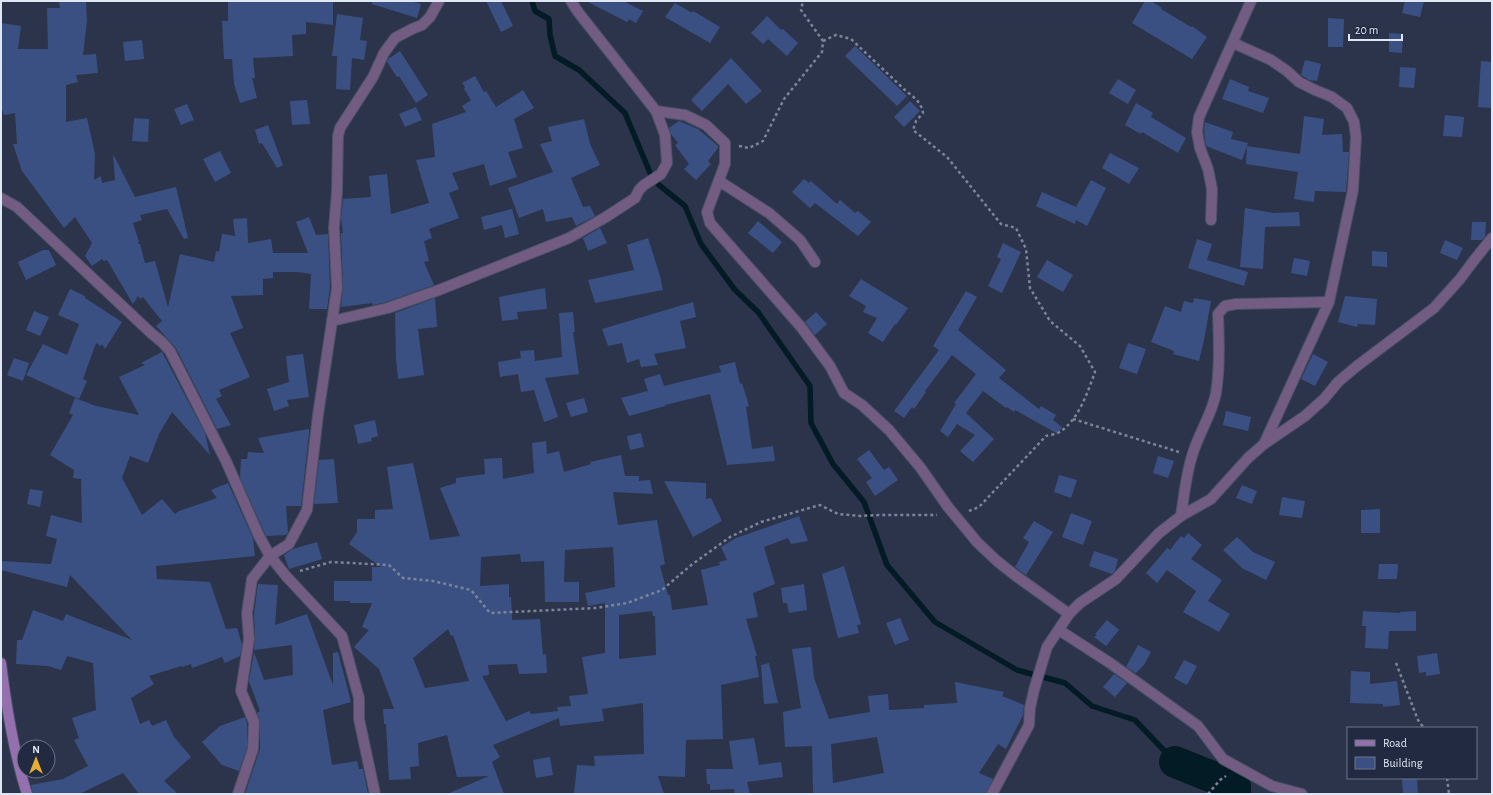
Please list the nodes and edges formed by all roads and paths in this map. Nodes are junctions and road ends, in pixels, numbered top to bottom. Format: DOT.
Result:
graph roads {
  1 [pos="439,1"];
  2 [pos="571,1"];
  3 [pos="803,1"];
  4 [pos="1251,1"];
  5 [pos="823,41"];
  6 [pos="1233,43"];
  7 [pos="656,111"];
  8 [pos="725,143"];
  9 [pos="719,181"];
  10 [pos="1,198"];
  11 [pos="1211,220"];
  12 [pos="1492,238"];
  13 [pos="815,262"];
  14 [pos="1329,302"];
  15 [pos="332,321"];
  16 [pos="1073,419"];
  17 [pos="1264,444"];
  18 [pos="1192,456"];
  19 [pos="954,516"];
  20 [pos="1181,516"];
  21 [pos="270,556"];
  22 [pos="286,576"];
  23 [pos="1069,614"];
  24 [pos="1059,630"];
  25 [pos="1,663"];
  26 [pos="1396,663"];
  27 [pos="1423,727"];
  28 [pos="1239,768"];
  29 [pos="1447,779"];
  30 [pos="27,794"];
  31 [pos="238,794"];
  32 [pos="376,794"];
  33 [pos="992,794"];
  34 [pos="1208,794"];
  35 [pos="1302,794"];
  36 [pos="1449,794"];
  1 -- 15 [label="street"];
  2 -- 7 [label="street"];
  3 -- 5 [label="path"];
  4 -- 6 [label="street"];
  5 -- 8 [label="path"];
  5 -- 16 [label="path"];
  6 -- 11 [label="street"];
  6 -- 14 [label="street"];
  7 -- 8 [label="street"];
  7 -- 15 [label="street"];
  8 -- 9 [label="street"];
  9 -- 13 [label="street"];
  9 -- 19 [label="street"];
  10 -- 21 [label="street"];
  12 -- 17 [label="street"];
  14 -- 17 [label="street"];
  14 -- 18 [label="street"];
  15 -- 21 [label="street"];
  16 -- 18 [label="path"];
  16 -- 19 [label="path"];
  17 -- 20 [label="street"];
  18 -- 20 [label="street"];
  19 -- 22 [label="path"];
  19 -- 23 [label="street"];
  20 -- 23 [label="street"];
  21 -- 22 [label="street"];
  21 -- 31 [label="street"];
  22 -- 32 [label="street"];
  23 -- 24 [label="street"];
  24 -- 28 [label="street"];
  24 -- 33 [label="street"];
  25 -- 30 [label="street"];
  26 -- 27 [label="path"];
  28 -- 34 [label="path"];
  28 -- 35 [label="street"];
  29 -- 36 [label="path"];
}
